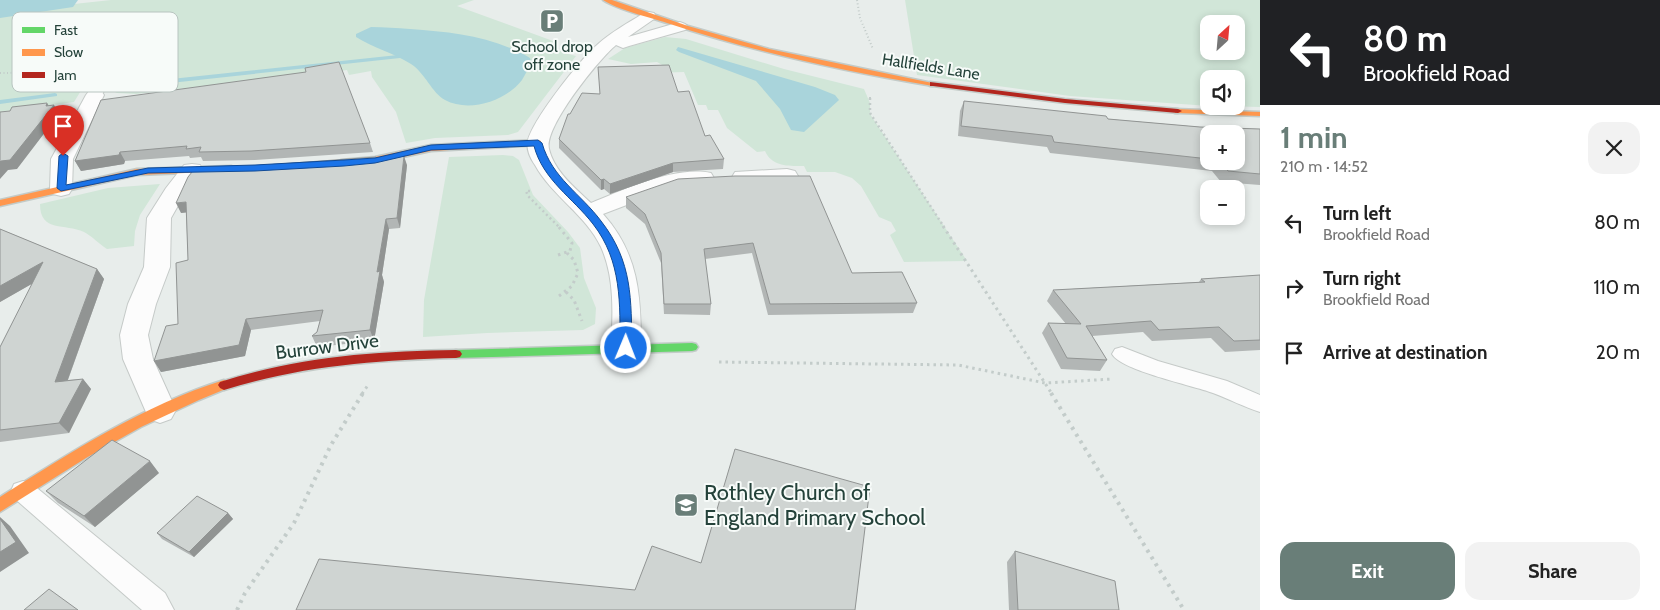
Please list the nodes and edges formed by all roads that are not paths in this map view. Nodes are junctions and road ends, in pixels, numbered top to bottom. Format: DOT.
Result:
graph roads {
  1 [pos="606,0"];
  2 [pos="650,16"];
  3 [pos="680,26"];
  4 [pos="601,49"];
  5 [pos="102,92"];
  6 [pos="100,100"];
  7 [pos="1260,114"];
  8 [pos="538,143"];
  9 [pos="325,164"];
  10 [pos="239,168"];
  11 [pos="192,170"];
  12 [pos="786,176"];
  13 [pos="61,188"];
  14 [pos="0,203"];
  15 [pos="587,212"];
  16 [pos="692,347"];
  17 [pos="626,348"];
  18 [pos="1122,354"];
  19 [pos="1260,404"];
  20 [pos="160,410"];
  21 [pos="23,491"];
  22 [pos="0,505"];
  23 [pos="160,610"];
  1 -- 2 [label="street, Hallfields Lane"];
  2 -- 3 [label="street, Hallfields Lane"];
  2 -- 4 [label="street"];
  3 -- 4 [label="street"];
  3 -- 7 [label="street, Hallfields Lane"];
  4 -- 8 [label="street"];
  5 -- 6 [label="lane"];
  6 -- 13 [label="street"];
  8 -- 9 [label="street"];
  8 -- 15 [label="street"];
  10 -- 11 [label="street"];
  11 -- 13 [label="street"];
  11 -- 20 [label="street"];
  12 -- 15 [label="street"];
  13 -- 14 [label="street"];
  15 -- 17 [label="street"];
  16 -- 17 [label="street, Burrow Drive"];
  17 -- 20 [label="street, Burrow Drive"];
  18 -- 19 [label="lane"];
  20 -- 21 [label="street, Burrow Drive"];
  21 -- 22 [label="street, Burrow Drive"];
  21 -- 23 [label="lane"];
}
